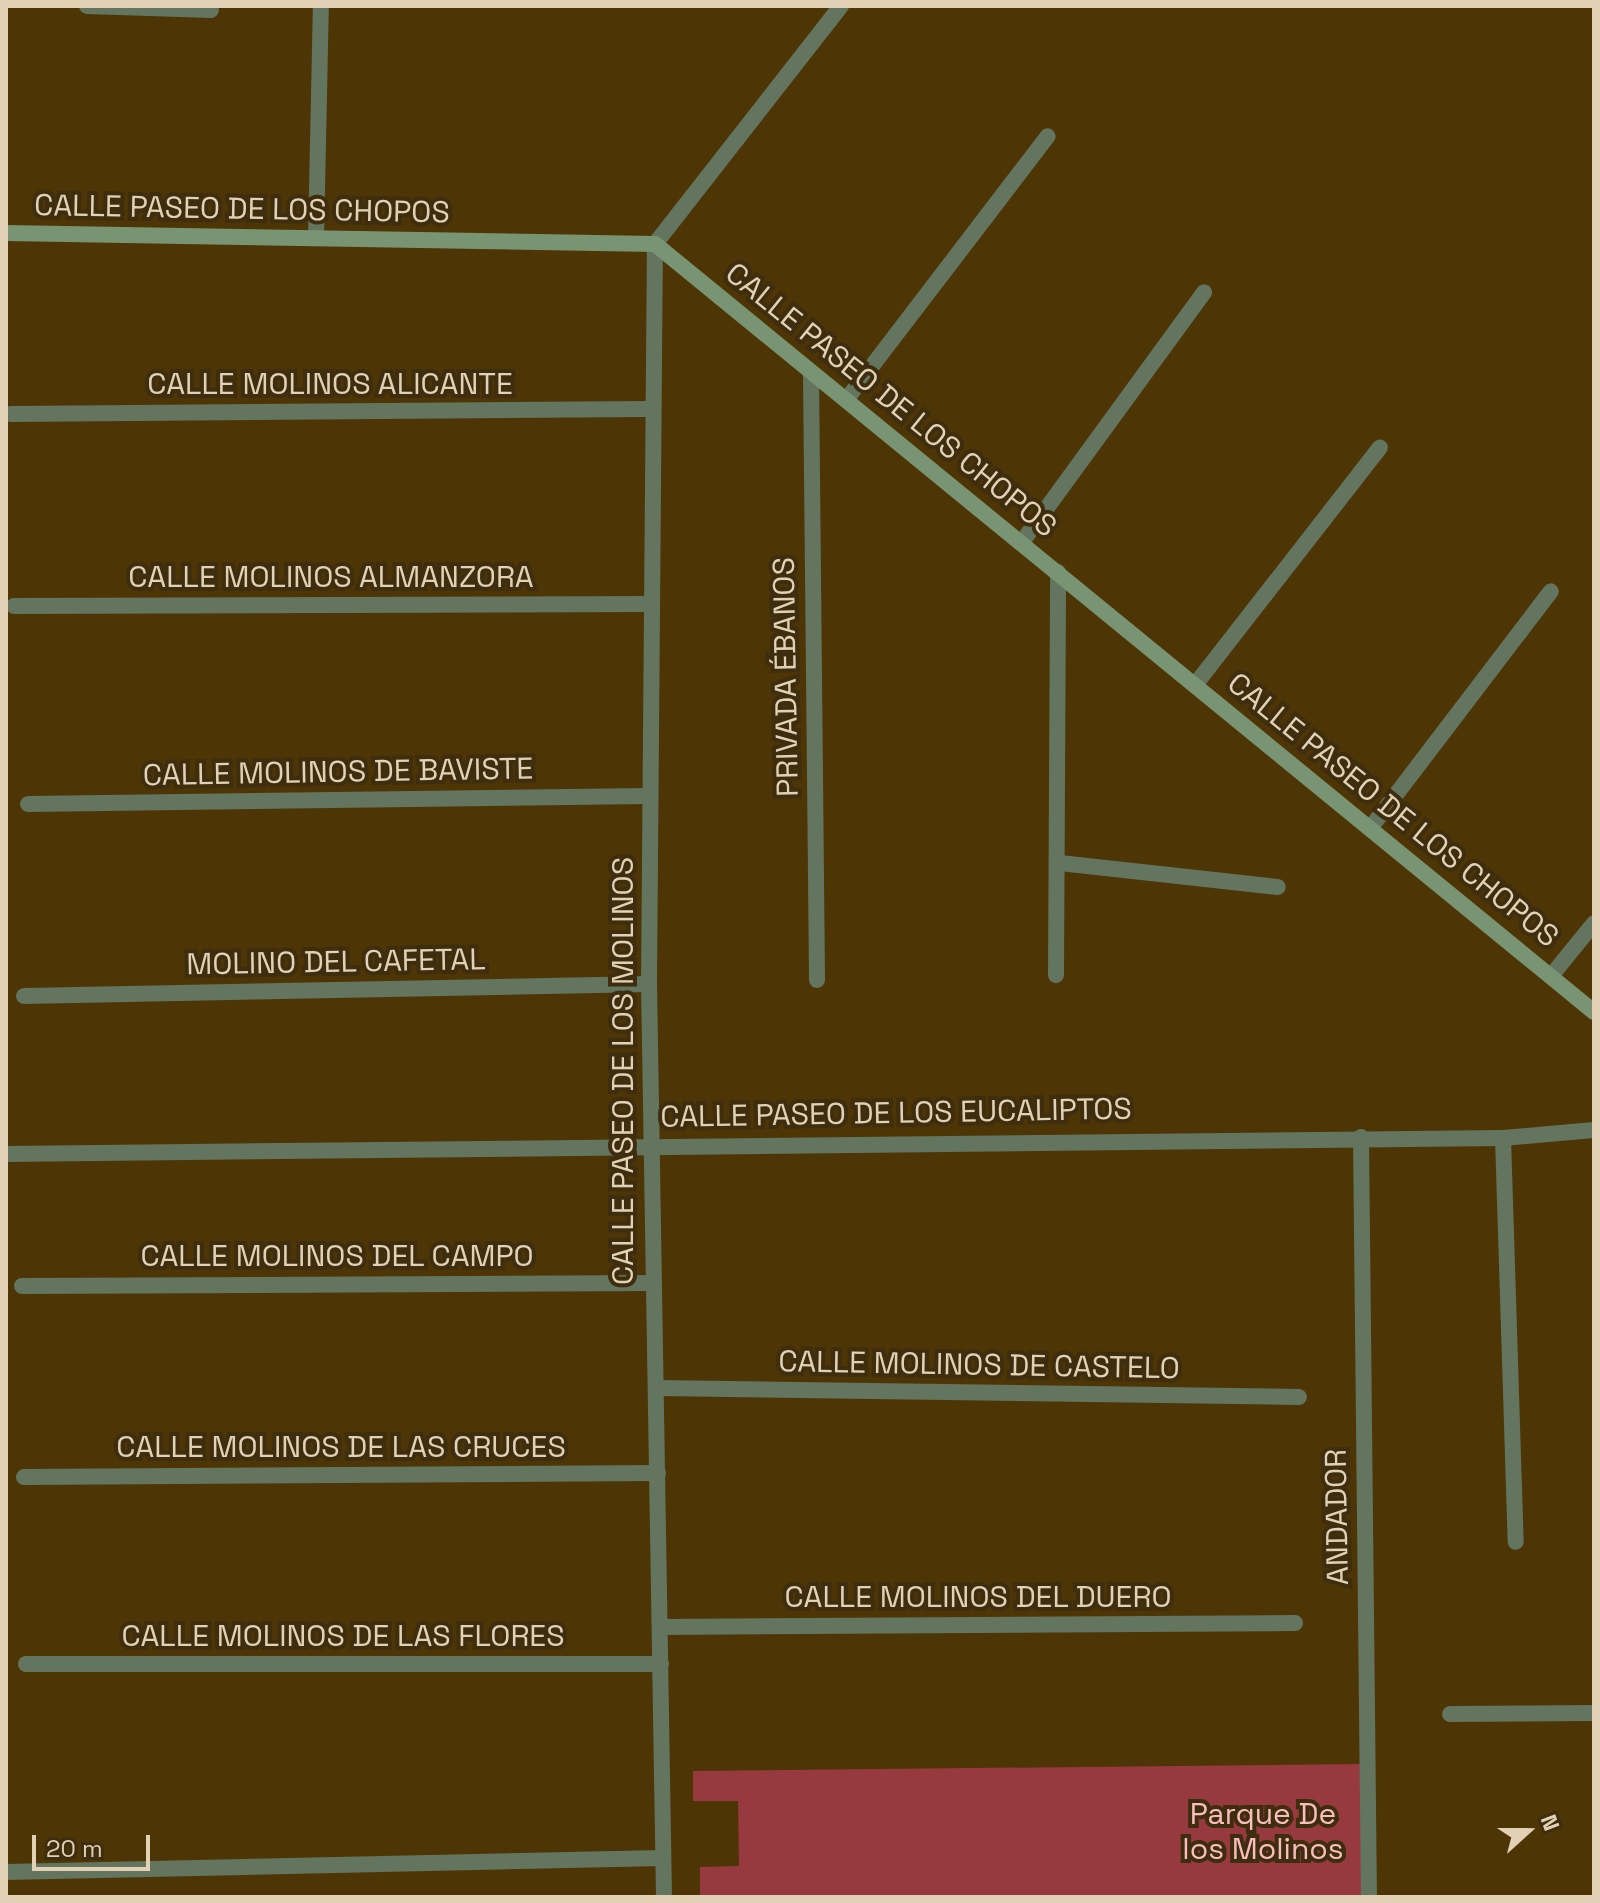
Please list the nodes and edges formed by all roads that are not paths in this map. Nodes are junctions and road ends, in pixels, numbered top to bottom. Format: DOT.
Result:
graph roads {
  1 [pos="87,6"];
  2 [pos="321,6"];
  3 [pos="841,6"];
  4 [pos="211,10"];
  5 [pos="1048,136"];
  6 [pos="6,233"];
  7 [pos="316,238"];
  8 [pos="655,244"];
  9 [pos="1204,292"];
  10 [pos="811,374"];
  11 [pos="846,400"];
  12 [pos="649,409"];
  13 [pos="11,414"];
  14 [pos="1380,447"];
  15 [pos="1022,542"];
  16 [pos="1058,572"];
  17 [pos="1551,591"];
  18 [pos="649,604"];
  19 [pos="14,606"];
  20 [pos="1195,685"];
  21 [pos="649,796"];
  22 [pos="28,804"];
  23 [pos="1372,826"];
  24 [pos="1060,863"];
  25 [pos="1278,887"];
  26 [pos="1594,923"];
  27 [pos="1056,975"];
  28 [pos="1551,976"];
  29 [pos="817,980"];
  30 [pos="649,984"];
  31 [pos="24,996"];
  32 [pos="1594,1012"];
  33 [pos="1594,1130"];
  34 [pos="1361,1137"];
  35 [pos="1503,1138"];
  36 [pos="653,1143"];
  37 [pos="6,1154"];
  38 [pos="652,1283"];
  39 [pos="22,1286"];
  40 [pos="657,1388"];
  41 [pos="1299,1397"];
  42 [pos="658,1473"];
  43 [pos="24,1477"];
  44 [pos="1516,1542"];
  45 [pos="1295,1623"];
  46 [pos="661,1627"];
  47 [pos="26,1664"];
  48 [pos="661,1664"];
  49 [pos="1594,1713"];
  50 [pos="1450,1714"];
  51 [pos="663,1858"];
  52 [pos="6,1872"];
  53 [pos="664,1897"];
  54 [pos="1369,1897"];
  1 -- 4 [label="street"];
  2 -- 7 [label="street"];
  3 -- 8 [label="street"];
  5 -- 11 [label="street"];
  6 -- 7 [label="main road, CALLE PASEO DE LOS CHOPOS"];
  7 -- 8 [label="main road, CALLE PASEO DE LOS CHOPOS"];
  8 -- 10 [label="main road, CALLE PASEO DE LOS CHOPOS"];
  8 -- 12 [label="street, CALLE PASEO DE LOS MOLINOS"];
  9 -- 15 [label="street"];
  10 -- 11 [label="main road, CALLE PASEO DE LOS CHOPOS"];
  10 -- 29 [label="street, PRIVADA ÉBANOS"];
  11 -- 15 [label="main road, CALLE PASEO DE LOS CHOPOS"];
  12 -- 13 [label="street, CALLE MOLINOS ALICANTE"];
  12 -- 18 [label="street, CALLE PASEO DE LOS MOLINOS"];
  14 -- 20 [label="street"];
  15 -- 16 [label="main road, CALLE PASEO DE LOS CHOPOS"];
  16 -- 20 [label="main road, CALLE PASEO DE LOS CHOPOS"];
  16 -- 24 [label="street"];
  17 -- 23 [label="street"];
  18 -- 19 [label="street, CALLE MOLINOS ALMANZORA"];
  18 -- 21 [label="street, CALLE PASEO DE LOS MOLINOS"];
  20 -- 23 [label="main road, CALLE PASEO DE LOS CHOPOS"];
  21 -- 22 [label="street, CALLE MOLINOS DE BAVISTE"];
  21 -- 30 [label="street, CALLE PASEO DE LOS MOLINOS"];
  23 -- 28 [label="main road, CALLE PASEO DE LOS CHOPOS"];
  24 -- 25 [label="street"];
  24 -- 27 [label="street"];
  26 -- 28 [label="street"];
  28 -- 32 [label="main road, CALLE PASEO DE LOS CHOPOS"];
  30 -- 31 [label="street, MOLINO DEL CAFETAL"];
  30 -- 36 [label="street, CALLE PASEO DE LOS MOLINOS"];
  33 -- 35 [label="street, CALLE PASEO DE LOS EUCALIPTOS"];
  34 -- 35 [label="street, CALLE PASEO DE LOS EUCALIPTOS"];
  34 -- 36 [label="street, CALLE PASEO DE LOS EUCALIPTOS"];
  34 -- 54 [label="street, ANDADOR"];
  35 -- 44 [label="street"];
  36 -- 37 [label="street, CALLE PASEO DE LOS EUCALIPTOS"];
  36 -- 38 [label="street, CALLE PASEO DE LOS MOLINOS"];
  38 -- 39 [label="street, CALLE MOLINOS DEL CAMPO"];
  38 -- 40 [label="street, CALLE PASEO DE LOS MOLINOS"];
  40 -- 41 [label="street, CALLE MOLINOS DE CASTELO"];
  40 -- 42 [label="street, CALLE PASEO DE LOS MOLINOS"];
  42 -- 43 [label="street, CALLE MOLINOS DE LAS CRUCES"];
  42 -- 46 [label="street, CALLE PASEO DE LOS MOLINOS"];
  45 -- 46 [label="street, CALLE MOLINOS DEL DUERO"];
  46 -- 48 [label="street, CALLE PASEO DE LOS MOLINOS"];
  47 -- 48 [label="street, CALLE MOLINOS DE LAS FLORES"];
  48 -- 51 [label="street, CALLE PASEO DE LOS MOLINOS"];
  49 -- 50 [label="street"];
  51 -- 52 [label="street"];
  51 -- 53 [label="street, CALLE PASEO DE LOS MOLINOS"];
}
